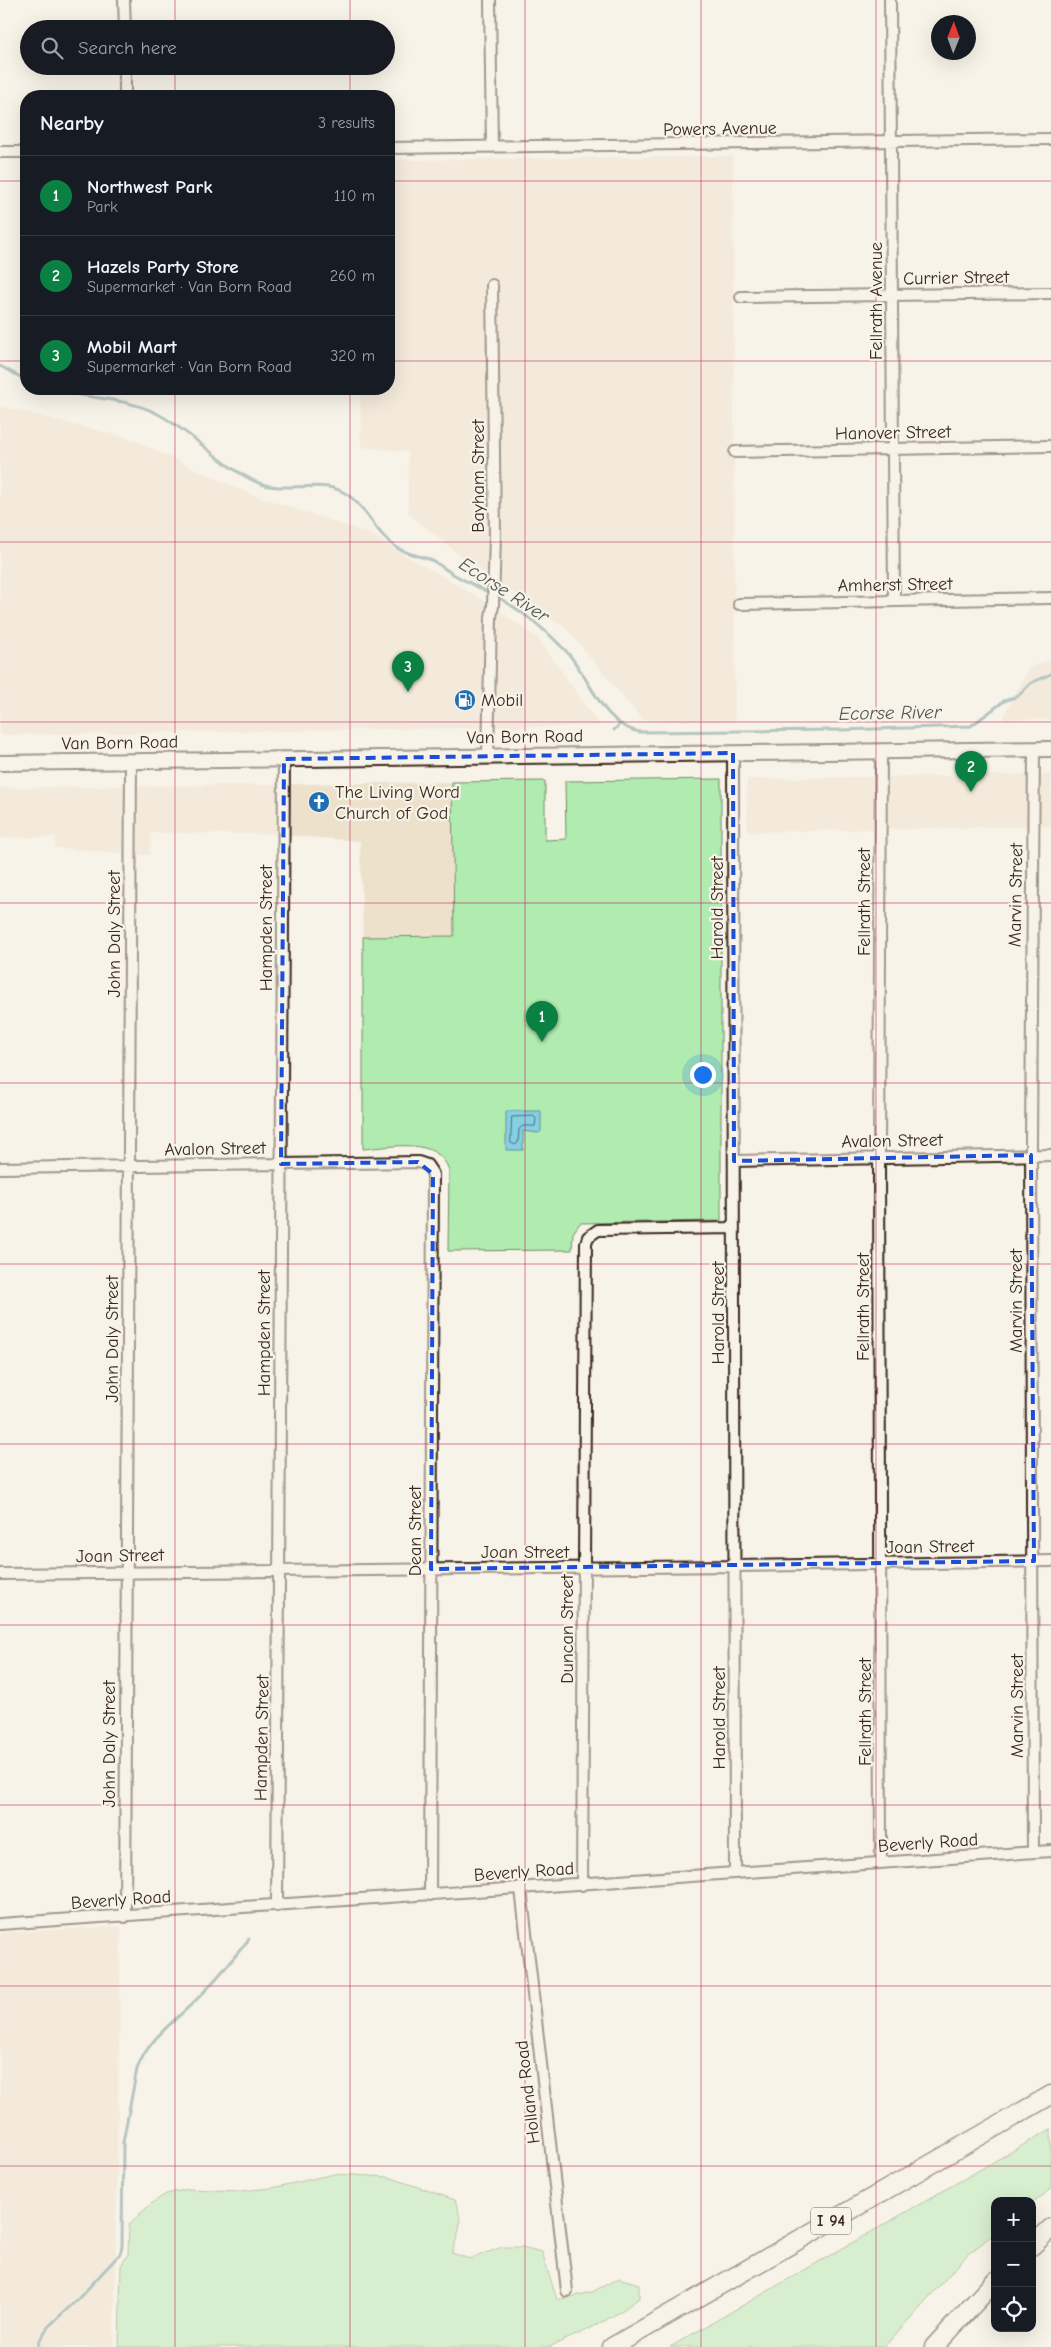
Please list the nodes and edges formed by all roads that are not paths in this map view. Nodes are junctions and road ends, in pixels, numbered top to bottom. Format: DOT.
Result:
graph roads {
  1 [pos="124,0"];
  2 [pos="490,0"];
  3 [pos="890,0"];
  4 [pos="125,20"];
  5 [pos="125,75"];
  6 [pos="125,90"];
  7 [pos="1051,139"];
  8 [pos="891,142"];
  9 [pos="492,147"];
  10 [pos="395,148"];
  11 [pos="0,152"];
  12 [pos="20,152"];
  13 [pos="492,285"];
  14 [pos="1051,293"];
  15 [pos="892,296"];
  16 [pos="741,297"];
  17 [pos="1051,446"];
  18 [pos="893,449"];
  19 [pos="735,452"];
  20 [pos="1051,598"];
  21 [pos="894,601"];
  22 [pos="740,604"];
  23 [pos="1034,749"];
  24 [pos="1051,749"];
  25 [pos="881,751"];
  26 [pos="733,753"];
  27 [pos="488,756"];
  28 [pos="284,759"];
  29 [pos="131,761"];
  30 [pos="0,763"];
  31 [pos="1031,1155"];
  32 [pos="1051,1155"];
  33 [pos="879,1158"];
  34 [pos="734,1161"];
  35 [pos="281,1164"];
  36 [pos="129,1166"];
  37 [pos="0,1168"];
  38 [pos="430,1168"];
  39 [pos="734,1228"];
  40 [pos="1034,1561"];
  41 [pos="1051,1561"];
  42 [pos="881,1564"];
  43 [pos="734,1566"];
  44 [pos="584,1568"];
  45 [pos="431,1569"];
  46 [pos="280,1570"];
  47 [pos="127,1572"];
  48 [pos="0,1574"];
  49 [pos="1051,1851"];
  50 [pos="1033,1852"];
  51 [pos="881,1863"];
  52 [pos="735,1873"];
  53 [pos="582,1884"];
  54 [pos="521,1889"];
  55 [pos="430,1895"];
  56 [pos="277,1906"];
  57 [pos="125,1917"];
  58 [pos="0,1924"];
  59 [pos="1051,2095"];
  60 [pos="1051,2228"];
  61 [pos="1036,2242"];
  62 [pos="991,2285"];
  63 [pos="567,2291"];
  64 [pos="612,2347"];
  65 [pos="934,2347"];
  1 -- 4 [label="street"];
  2 -- 9 [label="street"];
  3 -- 8 [label="street, Fellrath Avenue"];
  5 -- 6 [label="street"];
  7 -- 8 [label="street, Powers Avenue"];
  8 -- 9 [label="street, Powers Avenue"];
  8 -- 15 [label="street, Fellrath Avenue"];
  9 -- 10 [label="street, Powers Avenue"];
  11 -- 12 [label="street"];
  13 -- 27 [label="street, Bayham Street"];
  14 -- 15 [label="street, Currier Street"];
  15 -- 16 [label="street, Currier Street"];
  15 -- 18 [label="street, Fellrath Avenue"];
  17 -- 18 [label="street, Hanover Street"];
  18 -- 19 [label="street, Hanover Street"];
  18 -- 21 [label="street, Fellrath Avenue"];
  20 -- 21 [label="street, Amherst Street"];
  21 -- 22 [label="street, Amherst Street"];
  23 -- 24 [label="main road, Van Born Road"];
  23 -- 25 [label="main road, Van Born Road"];
  23 -- 31 [label="street, Marvin Street"];
  25 -- 26 [label="main road, Van Born Road"];
  25 -- 33 [label="street, Fellrath Street"];
  26 -- 27 [label="main road, Van Born Road"];
  26 -- 34 [label="street, Harold Street"];
  27 -- 28 [label="main road, Van Born Road"];
  28 -- 29 [label="main road, Van Born Road"];
  28 -- 35 [label="street, Hampden Street"];
  29 -- 30 [label="main road, Van Born Road"];
  29 -- 36 [label="street, John Daly Street"];
  31 -- 32 [label="street, Avalon Street"];
  31 -- 33 [label="street, Avalon Street"];
  31 -- 40 [label="street, Marvin Street"];
  33 -- 34 [label="street, Avalon Street"];
  33 -- 42 [label="street, Fellrath Street"];
  34 -- 39 [label="street, Harold Street"];
  35 -- 36 [label="street, Avalon Street"];
  35 -- 38 [label="street, Avalon Street"];
  35 -- 46 [label="street, Hampden Street"];
  36 -- 37 [label="street, Avalon Street"];
  36 -- 47 [label="street, John Daly Street"];
  38 -- 45 [label="street, Dean Street"];
  39 -- 43 [label="street, Harold Street"];
  39 -- 44 [label="street, Duncan Street"];
  40 -- 41 [label="street, Joan Street"];
  40 -- 42 [label="street, Joan Street"];
  40 -- 50 [label="street, Marvin Street"];
  42 -- 43 [label="street, Joan Street"];
  42 -- 51 [label="street, Fellrath Street"];
  43 -- 44 [label="street, Joan Street"];
  43 -- 52 [label="street, Harold Street"];
  44 -- 45 [label="street, Joan Street"];
  44 -- 53 [label="street, Duncan Street"];
  45 -- 46 [label="street, Joan Street"];
  45 -- 55 [label="street, Dean Street"];
  46 -- 47 [label="street, Joan Street"];
  46 -- 56 [label="street, Hampden Street"];
  47 -- 48 [label="street, Joan Street"];
  47 -- 57 [label="street, John Daly Street"];
  49 -- 50 [label="street, Beverly Road"];
  50 -- 51 [label="street, Beverly Road"];
  51 -- 52 [label="street, Beverly Road"];
  52 -- 53 [label="street, Beverly Road"];
  53 -- 54 [label="street, Beverly Road"];
  54 -- 55 [label="street, Beverly Road"];
  54 -- 63 [label="street, Holland Road"];
  55 -- 56 [label="street, Beverly Road"];
  56 -- 57 [label="street, Beverly Road"];
  57 -- 58 [label="street, Beverly Road"];
  59 -- 64 [label="highway, I 94"];
  60 -- 61 [label="highway"];
  62 -- 65 [label="highway"];
}
